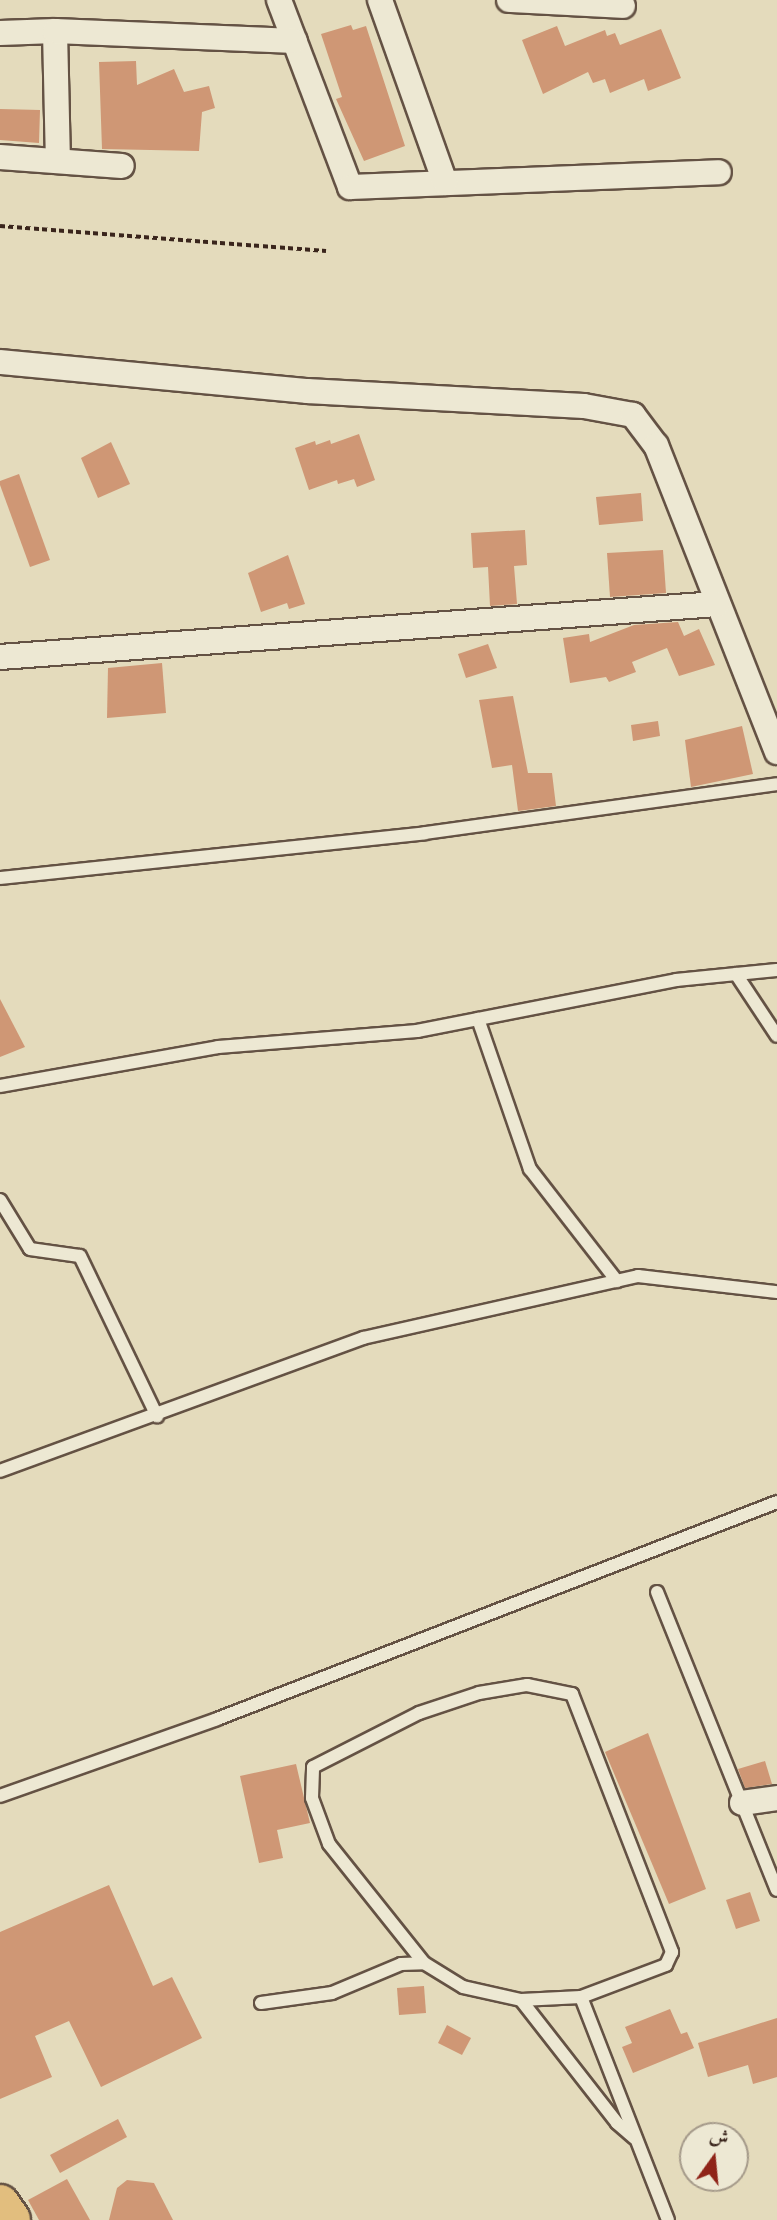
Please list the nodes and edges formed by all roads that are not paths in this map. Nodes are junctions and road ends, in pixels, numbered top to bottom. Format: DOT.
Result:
graph roads {
  1 [pos="279,0"];
  2 [pos="380,0"];
  3 [pos="509,0"];
  4 [pos="623,6"];
  5 [pos="55,31"];
  6 [pos="0,33"];
  7 [pos="295,41"];
  8 [pos="0,157"];
  9 [pos="58,161"];
  10 [pos="122,166"];
  11 [pos="719,172"];
  12 [pos="445,183"];
  13 [pos="0,362"];
  14 [pos="717,604"];
  15 [pos="0,657"];
  16 [pos="777,752"];
  17 [pos="777,783"];
  18 [pos="0,878"];
  19 [pos="777,970"];
  20 [pos="736,974"];
  21 [pos="478,1019"];
  22 [pos="777,1037"];
  23 [pos="0,1086"];
  24 [pos="0,1200"];
  25 [pos="617,1281"];
  26 [pos="777,1292"];
  27 [pos="157,1416"];
  28 [pos="0,1471"];
  29 [pos="777,1502"];
  30 [pos="657,1592"];
  31 [pos="0,1796"];
  32 [pos="777,1798"];
  33 [pos="742,1803"];
  34 [pos="777,1890"];
  35 [pos="424,1963"];
  36 [pos="581,1997"];
  37 [pos="522,2000"];
  38 [pos="261,2003"];
  39 [pos="635,2139"];
  40 [pos="0,2204"];
  41 [pos="11,2220"];
  42 [pos="668,2220"];
  1 -- 7 [label="street"];
  2 -- 12 [label="street"];
  3 -- 4 [label="street"];
  5 -- 6 [label="street"];
  5 -- 7 [label="street"];
  5 -- 9 [label="street"];
  7 -- 12 [label="street"];
  8 -- 9 [label="street"];
  9 -- 10 [label="street"];
  11 -- 12 [label="street"];
  13 -- 14 [label="street"];
  14 -- 15 [label="street"];
  14 -- 16 [label="street"];
  17 -- 18 [label="lane"];
  19 -- 20 [label="lane"];
  20 -- 21 [label="lane"];
  20 -- 22 [label="lane"];
  21 -- 23 [label="lane"];
  21 -- 25 [label="lane"];
  24 -- 27 [label="lane"];
  25 -- 26 [label="lane"];
  25 -- 27 [label="lane"];
  27 -- 28 [label="lane"];
  29 -- 31 [label="lane"];
  30 -- 33 [label="lane"];
  32 -- 33 [label="street"];
  33 -- 34 [label="lane"];
  35 -- 36 [label="lane"];
  35 -- 37 [label="lane"];
  35 -- 38 [label="lane"];
  36 -- 37 [label="lane"];
  36 -- 39 [label="lane"];
  37 -- 39 [label="lane"];
  39 -- 42 [label="lane"];
  40 -- 41 [label="main road"];
}
